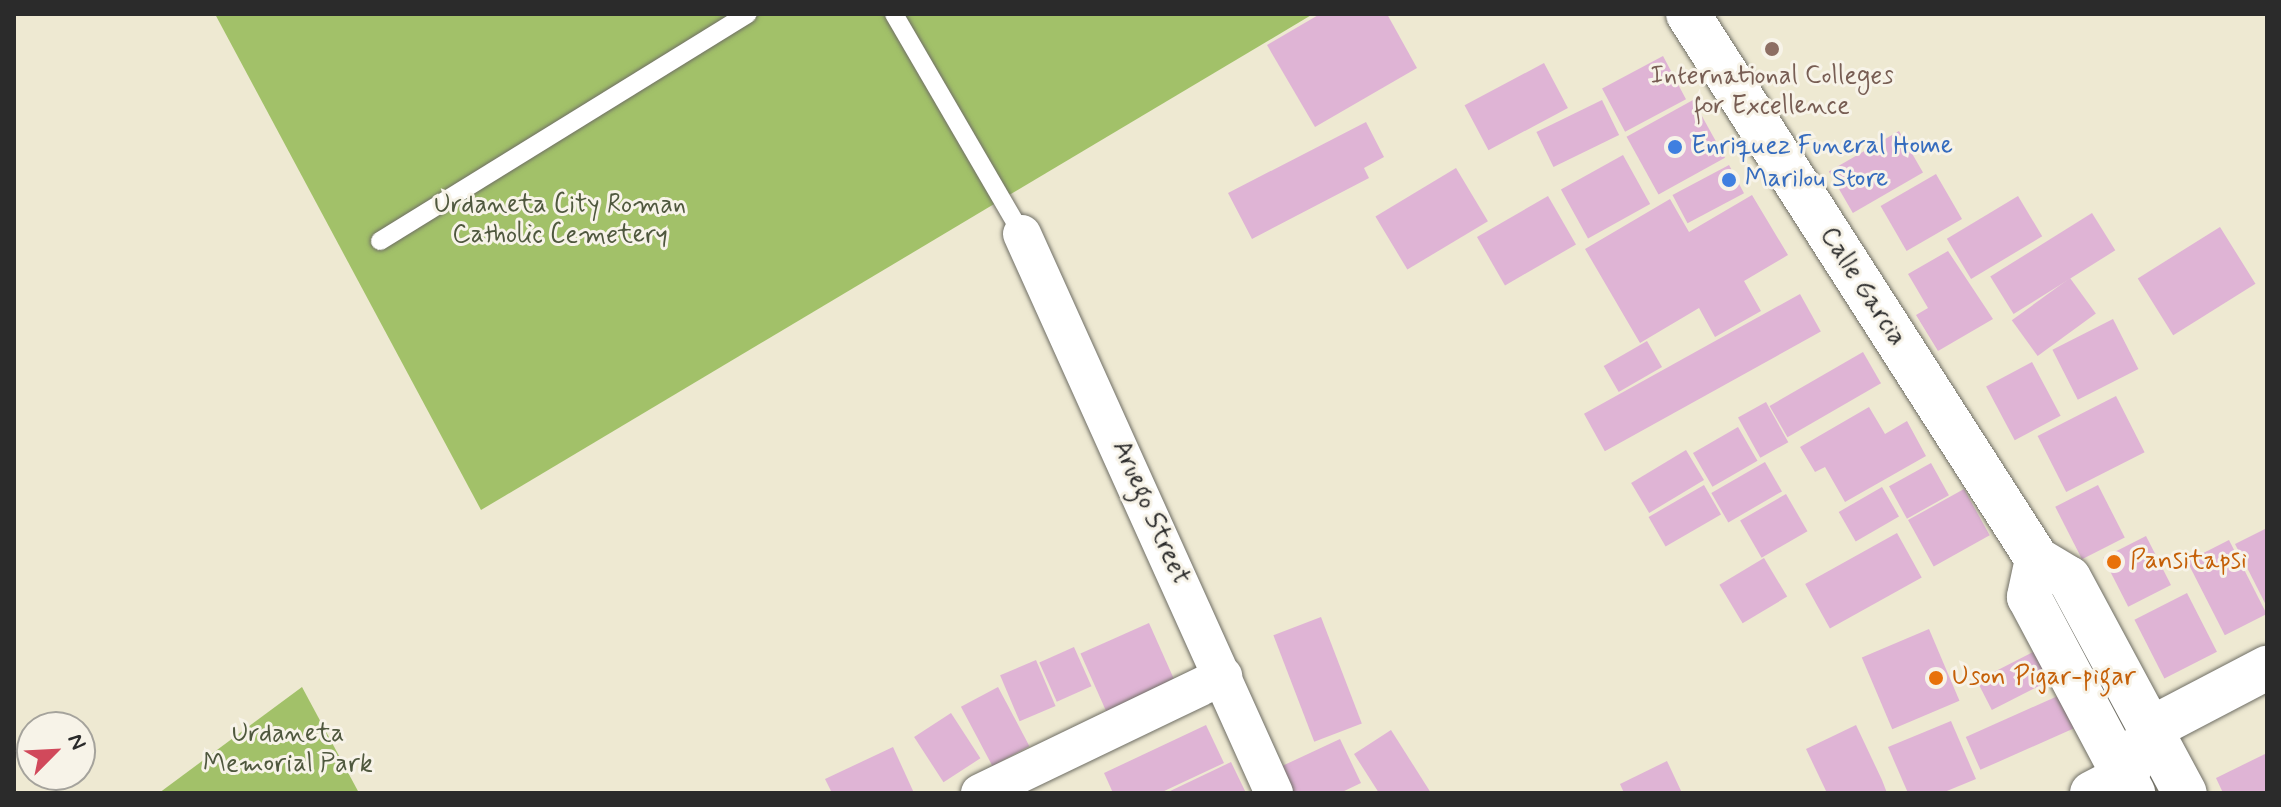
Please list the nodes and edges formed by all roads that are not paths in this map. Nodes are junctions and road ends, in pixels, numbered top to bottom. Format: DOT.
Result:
graph roads {
  1 [pos="748,14"];
  2 [pos="894,14"];
  3 [pos="1688,14"];
  4 [pos="1022,234"];
  5 [pos="380,241"];
  6 [pos="2037,559"];
  7 [pos="2267,668"];
  8 [pos="1223,676"];
  9 [pos="2152,728"];
  10 [pos="2117,787"];
  11 [pos="980,793"];
  12 [pos="1274,793"];
  13 [pos="2185,793"];
  1 -- 5 [label="lane"];
  2 -- 4 [label="lane"];
  3 -- 6 [label="main road, Calle Garcia"];
  4 -- 8 [label="street, Aruego Street"];
  6 -- 9 [label="main road, Calle Garcia"];
  6 -- 10 [label="main road"];
  7 -- 9 [label="main road"];
  8 -- 11 [label="street"];
  8 -- 12 [label="street, Aruego Street"];
  9 -- 10 [label="main road"];
  9 -- 13 [label="main road, Calle Garcia"];
}
